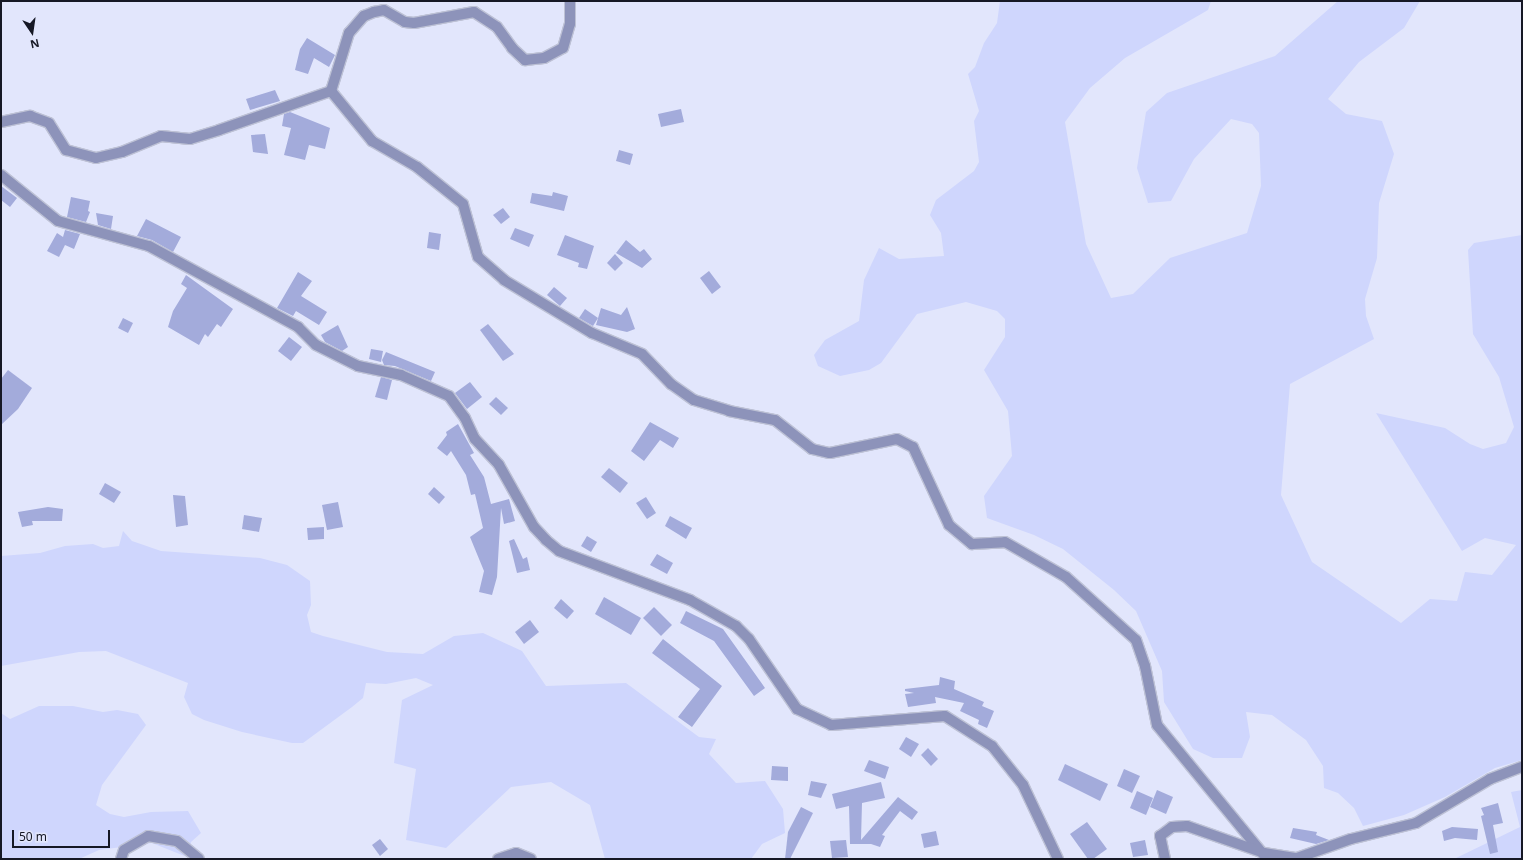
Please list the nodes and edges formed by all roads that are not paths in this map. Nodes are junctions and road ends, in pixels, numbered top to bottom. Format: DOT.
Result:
graph roads {
  1 [pos="570,1"];
  2 [pos="331,90"];
  3 [pos="1,122"];
  4 [pos="1,175"];
  5 [pos="1522,767"];
  6 [pos="1266,856"];
  7 [pos="121,859"];
  8 [pos="199,859"];
  9 [pos="498,859"];
  10 [pos="531,859"];
  11 [pos="1058,859"];
  12 [pos="1165,859"];
  1 -- 2 [label="street"];
  2 -- 3 [label="street"];
  2 -- 6 [label="street"];
  4 -- 11 [label="street"];
  5 -- 6 [label="street"];
  6 -- 12 [label="street"];
  7 -- 8 [label="street"];
  9 -- 10 [label="street"];
}
